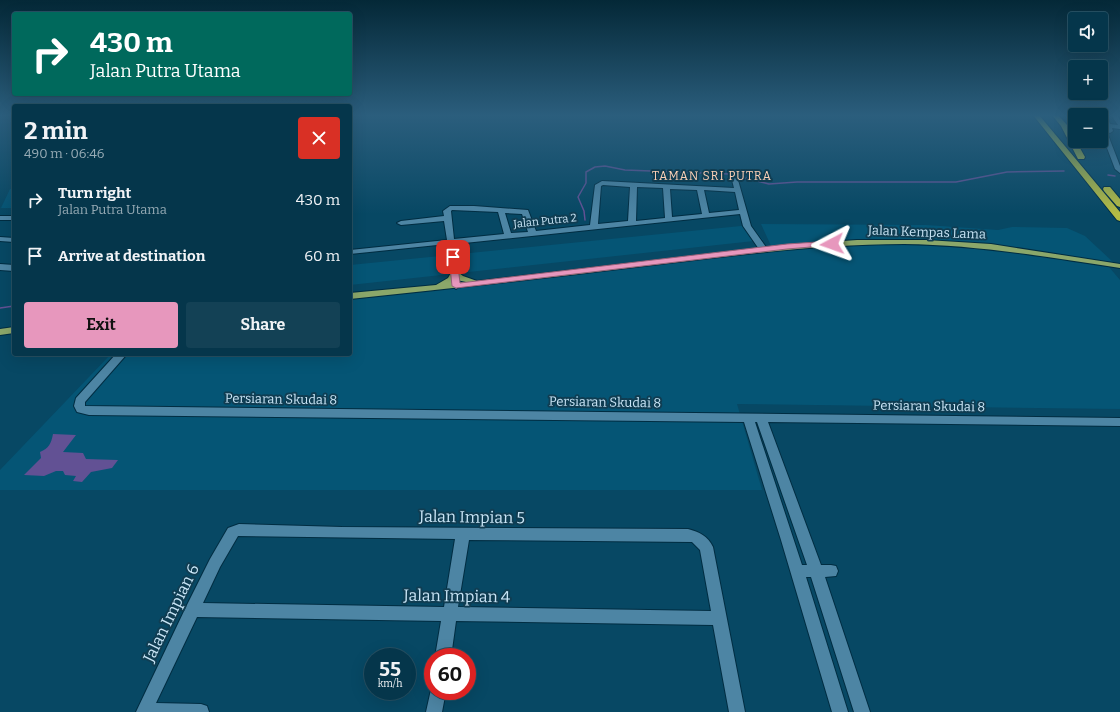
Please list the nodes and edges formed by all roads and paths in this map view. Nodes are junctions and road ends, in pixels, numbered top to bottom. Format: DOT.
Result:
graph roads {
  1 [pos="1063,148"];
  2 [pos="1073,148"];
  3 [pos="1077,148"];
  4 [pos="1110,148"];
  5 [pos="1119,152"];
  6 [pos="1085,162"];
  7 [pos="1120,171"];
  8 [pos="735,180"];
  9 [pos="634,184"];
  10 [pos="666,186"];
  11 [pos="700,188"];
  12 [pos="736,190"];
  13 [pos="1119,203"];
  14 [pos="501,210"];
  15 [pos="742,212"];
  16 [pos="448,215"];
  17 [pos="706,216"];
  18 [pos="0,218"];
  19 [pos="12,218"];
  20 [pos="1120,218"];
  21 [pos="669,220"];
  22 [pos="632,223"];
  23 [pos="401,224"];
  24 [pos="594,227"];
  25 [pos="533,234"];
  26 [pos="508,236"];
  27 [pos="0,240"];
  28 [pos="12,240"];
  29 [pos="451,242"];
  30 [pos="764,250"];
  31 [pos="352,252"];
  32 [pos="1120,266"];
  33 [pos="0,267"];
  34 [pos="12,268"];
  35 [pos="455,273"];
  36 [pos="500,282"];
  37 [pos="456,286"];
  38 [pos="397,291"];
  39 [pos="352,296"];
  40 [pos="12,330"];
  41 [pos="0,333"];
  42 [pos="12,333"];
  43 [pos="120,356"];
  44 [pos="755,418"];
  45 [pos="1120,422"];
  46 [pos="233,532"];
  47 [pos="463,534"];
  48 [pos="797,571"];
  49 [pos="816,571"];
  50 [pos="831,571"];
  51 [pos="192,610"];
  52 [pos="450,614"];
  53 [pos="720,618"];
  54 [pos="444,648"];
  55 [pos="436,700"];
  56 [pos="201,712"];
  57 [pos="434,712"];
  58 [pos="737,712"];
  59 [pos="840,712"];
  60 [pos="862,712"];
  1 -- 20 [label="highway"];
  2 -- 6 [label="highway"];
  3 -- 6 [label="highway"];
  4 -- 5 [label="street"];
  4 -- 7 [label="street"];
  6 -- 13 [label="highway"];
  8 -- 12 [label="street"];
  9 -- 10 [label="street"];
  9 -- 22 [label="street"];
  9 -- 24 [label="street"];
  10 -- 11 [label="street"];
  10 -- 21 [label="street"];
  11 -- 12 [label="street"];
  11 -- 17 [label="street"];
  12 -- 15 [label="street"];
  14 -- 16 [label="street"];
  14 -- 25 [label="street"];
  14 -- 26 [label="street"];
  15 -- 17 [label="street, Jalan Putra 2"];
  15 -- 30 [label="street"];
  16 -- 23 [label="street"];
  16 -- 29 [label="street"];
  17 -- 21 [label="street, Jalan Putra 2"];
  18 -- 19 [label="street"];
  21 -- 22 [label="street, Jalan Putra 2"];
  22 -- 24 [label="street, Jalan Putra 2"];
  24 -- 25 [label="street, Jalan Putra 2"];
  25 -- 26 [label="street, Jalan Putra 2"];
  26 -- 29 [label="street, Jalan Putra 2"];
  27 -- 28 [label="street"];
  29 -- 31 [label="street, Jalan Putra 2"];
  29 -- 35 [label="street"];
  30 -- 32 [label="main road, Jalan Kempas Lama"];
  30 -- 36 [label="main road, Jalan Kempas Lama"];
  33 -- 34 [label="street"];
  35 -- 36 [label="main road"];
  35 -- 37 [label="street"];
  35 -- 38 [label="main road"];
  36 -- 37 [label="main road, Jalan Kempas Lama"];
  37 -- 38 [label="main road, Jalan Kempas Lama"];
  38 -- 39 [label="main road, Jalan Kempas Lama"];
  40 -- 41 [label="main road"];
  41 -- 42 [label="main road"];
  43 -- 44 [label="street, Persiaran Skudai 8"];
  44 -- 45 [label="street, Persiaran Skudai 8"];
  44 -- 48 [label="street"];
  44 -- 49 [label="street"];
  46 -- 47 [label="street, Jalan Impian 5"];
  46 -- 51 [label="street, Jalan Impian 6"];
  47 -- 52 [label="street"];
  47 -- 53 [label="street, Jalan Impian 5"];
  48 -- 49 [label="street"];
  48 -- 59 [label="street"];
  49 -- 50 [label="street"];
  49 -- 60 [label="street"];
  51 -- 52 [label="street, Jalan Impian 4"];
  51 -- 56 [label="street, Jalan Impian 6"];
  52 -- 53 [label="street, Jalan Impian 4"];
  52 -- 54 [label="street"];
  53 -- 58 [label="street"];
  55 -- 57 [label="street"];
}
